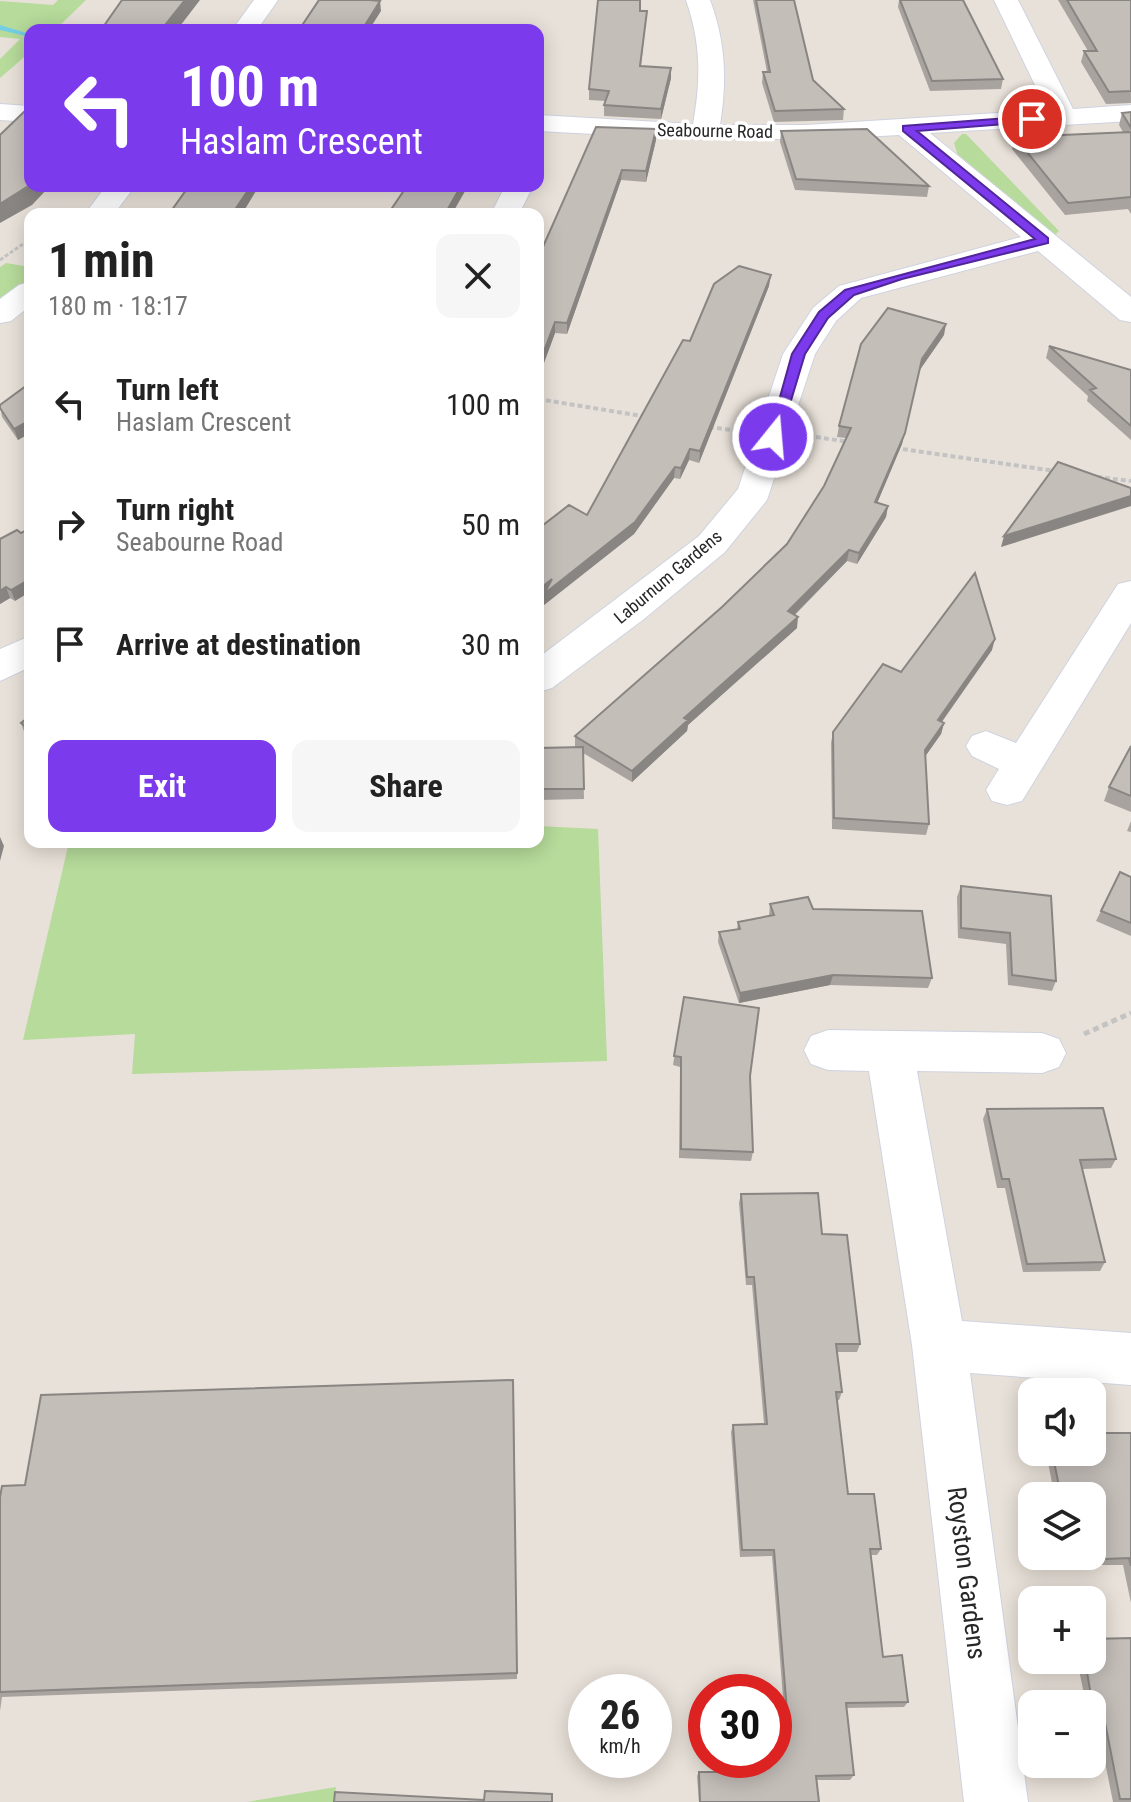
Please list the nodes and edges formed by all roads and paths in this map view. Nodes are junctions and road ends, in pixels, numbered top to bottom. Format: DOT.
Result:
graph roads {
  1 [pos="266,0"];
  2 [pos="698,0"];
  3 [pos="1006,0"];
  4 [pos="248,24"];
  5 [pos="0,112"];
  6 [pos="1131,113"];
  7 [pos="24,114"];
  8 [pos="1063,116"];
  9 [pos="907,128"];
  10 [pos="544,131"];
  11 [pos="705,133"];
  12 [pos="116,192"];
  13 [pos="104,208"];
  14 [pos="1044,240"];
  15 [pos="24,243"];
  16 [pos="0,260"];
  17 [pos="24,296"];
  18 [pos="1131,313"];
  19 [pos="0,314"];
  20 [pos="544,400"];
  21 [pos="658,418"];
  22 [pos="702,426"];
  23 [pos="773,437"];
  24 [pos="851,442"];
  25 [pos="882,447"];
  26 [pos="1069,473"];
  27 [pos="1084,475"];
  28 [pos="1131,481"];
  29 [pos="1131,593"];
  30 [pos="24,657"];
  31 [pos="544,674"];
  32 [pos="1,688"];
  33 [pos="986,746"];
  34 [pos="828,1050"];
  35 [pos="890,1051"];
  36 [pos="1042,1053"];
  37 [pos="939,1345"];
  38 [pos="1131,1359"];
  39 [pos="996,1802"];
  1 -- 4 [label="street"];
  2 -- 11 [label="street"];
  3 -- 8 [label="street"];
  5 -- 7 [label="street"];
  6 -- 8 [label="street, Seabourne Road"];
  8 -- 9 [label="street, Seabourne Road"];
  9 -- 11 [label="street, Seabourne Road"];
  9 -- 14 [label="street"];
  10 -- 11 [label="street, Seabourne Road"];
  12 -- 13 [label="street"];
  14 -- 18 [label="street"];
  14 -- 23 [label="street, Laburnum Gardens"];
  15 -- 16 [label="path"];
  17 -- 19 [label="street"];
  20 -- 21 [label="path"];
  22 -- 23 [label="path"];
  23 -- 24 [label="path"];
  23 -- 31 [label="street, Laburnum Gardens"];
  25 -- 26 [label="path"];
  27 -- 28 [label="path"];
  29 -- 33 [label="street"];
  30 -- 32 [label="street"];
  34 -- 35 [label="street"];
  35 -- 36 [label="street"];
  35 -- 37 [label="street, Royston Gardens"];
  37 -- 38 [label="street"];
  37 -- 39 [label="street, Royston Gardens"];
}
